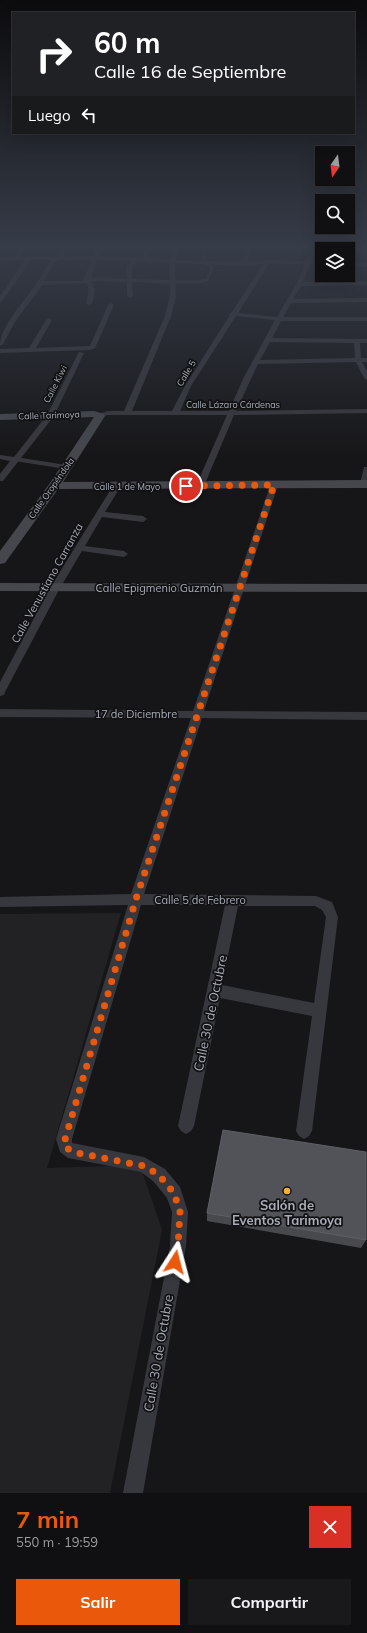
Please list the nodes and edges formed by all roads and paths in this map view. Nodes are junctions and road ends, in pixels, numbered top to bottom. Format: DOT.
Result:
graph roads {
  1 [pos="12,318"];
  2 [pos="105,318"];
  3 [pos="167,318"];
  4 [pos="230,318"];
  5 [pos="267,318"];
  6 [pos="279,319"];
  7 [pos="367,319"];
  8 [pos="49,320"];
  9 [pos="267,340"];
  10 [pos="357,341"];
  11 [pos="367,341"];
  12 [pos="0,344"];
  13 [pos="31,350"];
  14 [pos="0,351"];
  15 [pos="81,354"];
  16 [pos="358,360"];
  17 [pos="367,360"];
  18 [pos="256,362"];
  19 [pos="367,378"];
  20 [pos="367,410"];
  21 [pos="127,413"];
  22 [pos="232,413"];
  23 [pos="99,414"];
  24 [pos="175,414"];
  25 [pos="50,416"];
  26 [pos="0,417"];
  27 [pos="0,457"];
  28 [pos="14,459"];
  29 [pos="66,467"];
  30 [pos="367,469"];
  31 [pos="0,479"];
  32 [pos="366,484"];
  33 [pos="55,485"];
  34 [pos="274,485"];
  35 [pos="117,486"];
  36 [pos="200,486"];
  37 [pos="99,514"];
  38 [pos="143,519"];
  39 [pos="79,548"];
  40 [pos="124,554"];
  41 [pos="0,560"];
  42 [pos="0,587"];
  43 [pos="55,588"];
  44 [pos="240,588"];
  45 [pos="367,588"];
  46 [pos="0,692"];
  47 [pos="0,713"];
  48 [pos="197,714"];
  49 [pos="367,716"];
  50 [pos="136,899"];
  51 [pos="233,900"];
  52 [pos="0,902"];
  53 [pos="214,990"];
  54 [pos="320,1011"];
  55 [pos="186,1126"];
  56 [pos="304,1131"];
  57 [pos="132,1493"];
  1 -- 12 [label="street"];
  2 -- 13 [label="street"];
  3 -- 21 [label="street"];
  4 -- 24 [label="street, Calle 5"];
  5 -- 6 [label="street"];
  6 -- 7 [label="street"];
  6 -- 9 [label="street"];
  8 -- 13 [label="street"];
  9 -- 10 [label="street"];
  9 -- 18 [label="street"];
  10 -- 11 [label="street"];
  10 -- 16 [label="street"];
  13 -- 14 [label="street"];
  15 -- 25 [label="street, Calle Kiwi"];
  16 -- 17 [label="street"];
  16 -- 18 [label="street"];
  16 -- 19 [label="street"];
  18 -- 22 [label="street"];
  20 -- 22 [label="street, Calle Lázaro Cárdenas"];
  21 -- 23 [label="street, Calle Lázaro Cárdenas"];
  21 -- 24 [label="street, Calle Lázaro Cárdenas"];
  22 -- 24 [label="street, Calle Lázaro Cárdenas"];
  22 -- 36 [label="street"];
  23 -- 25 [label="street, Calle Tarimoya"];
  23 -- 29 [label="street, Calle Oropéndola"];
  25 -- 26 [label="street, Calle Tarimoya"];
  25 -- 28 [label="street, Calle Kiwi"];
  27 -- 28 [label="street"];
  28 -- 29 [label="lane"];
  28 -- 31 [label="street, Calle Kiwi"];
  29 -- 33 [label="street, Calle Oropéndola"];
  30 -- 32 [label="street"];
  32 -- 34 [label="street, Calle 1 de Mayo"];
  33 -- 35 [label="street, Calle 1 de Mayo"];
  33 -- 41 [label="street, Calle Oropéndola"];
  34 -- 36 [label="street, Calle 1 de Mayo"];
  34 -- 44 [label="street"];
  35 -- 36 [label="street, Calle 1 de Mayo"];
  35 -- 37 [label="street, Calle Venustiano Carranza"];
  37 -- 38 [label="street"];
  37 -- 39 [label="street, Calle Venustiano Carranza"];
  39 -- 40 [label="street"];
  39 -- 43 [label="street, Calle Venustiano Carranza"];
  42 -- 43 [label="street, Calle Epigmenio Guzmán"];
  43 -- 44 [label="street, Calle Epigmenio Guzmán"];
  43 -- 46 [label="street, Calle Venustiano Carranza"];
  44 -- 45 [label="street, Calle Epigmenio Guzmán"];
  44 -- 48 [label="street"];
  47 -- 48 [label="street, 17 de Diciembre"];
  48 -- 49 [label="street, 17 de Diciembre"];
  48 -- 50 [label="street"];
  50 -- 51 [label="street, Calle 5 de Febrero"];
  50 -- 52 [label="street, Calle 5 de Febrero"];
  50 -- 57 [label="street, Calle 30 de Octubre"];
  51 -- 53 [label="street, Calle 30 de Octubre"];
  51 -- 54 [label="street, Calle 5 de Febrero"];
  53 -- 54 [label="street"];
  53 -- 55 [label="street, Calle 30 de Octubre"];
  54 -- 56 [label="street"];
}
